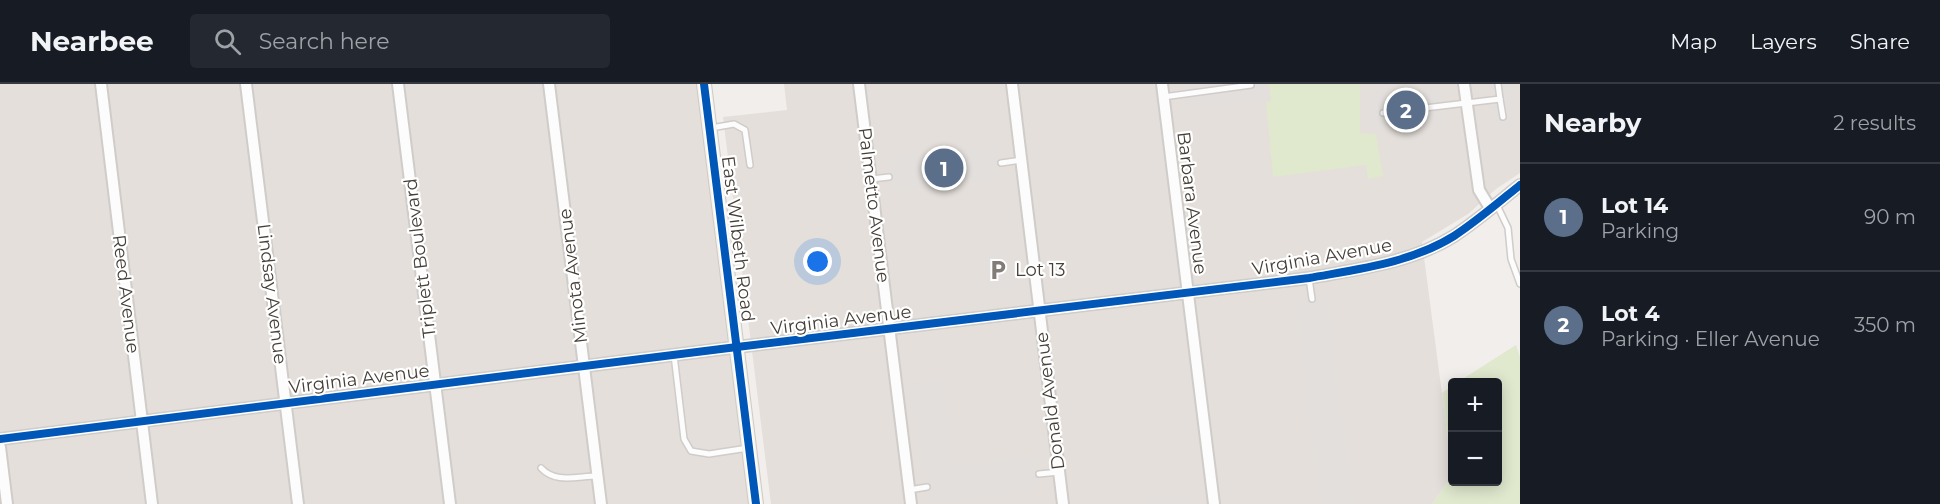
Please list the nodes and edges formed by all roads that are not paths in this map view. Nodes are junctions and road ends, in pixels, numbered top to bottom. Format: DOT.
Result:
graph roads {
  1 [pos="100,84"];
  2 [pos="246,84"];
  3 [pos="398,84"];
  4 [pos="549,84"];
  5 [pos="704,84"];
  6 [pos="859,84"];
  7 [pos="1012,84"];
  8 [pos="1162,84"];
  9 [pos="1464,84"];
  10 [pos="1498,84"];
  11 [pos="1251,85"];
  12 [pos="1164,97"];
  13 [pos="1500,99"];
  14 [pos="1467,103"];
  15 [pos="1383,113"];
  16 [pos="1503,117"];
  17 [pos="710,128"];
  18 [pos="1021,160"];
  19 [pos="1001,163"];
  20 [pos="750,165"];
  21 [pos="890,177"];
  22 [pos="871,179"];
  23 [pos="1520,185"];
  24 [pos="1493,206"];
  25 [pos="1309,278"];
  26 [pos="1520,284"];
  27 [pos="1188,294"];
  28 [pos="1311,299"];
  29 [pos="1039,311"];
  30 [pos="889,329"];
  31 [pos="737,347"];
  32 [pos="674,356"];
  33 [pos="584,367"];
  34 [pos="434,385"];
  35 [pos="286,403"];
  36 [pos="142,421"];
  37 [pos="0,439"];
  38 [pos="0,447"];
  39 [pos="749,448"];
  40 [pos="541,468"];
  41 [pos="1059,471"];
  42 [pos="1039,474"];
  43 [pos="598,476"];
  44 [pos="927,487"];
  45 [pos="909,490"];
  46 [pos="7,504"];
  47 [pos="152,504"];
  48 [pos="298,504"];
  49 [pos="450,504"];
  50 [pos="601,504"];
  51 [pos="756,504"];
  52 [pos="911,504"];
  53 [pos="1063,504"];
  54 [pos="1214,504"];
  1 -- 36 [label="street, Reed Avenue"];
  2 -- 35 [label="street, Lindsay Avenue"];
  3 -- 34 [label="street, Triplett Boulevard"];
  4 -- 33 [label="street, Minota Avenue"];
  5 -- 17 [label="main road, East Wilbeth Road"];
  6 -- 22 [label="street, Palmetto Avenue"];
  7 -- 18 [label="street, Donald Avenue"];
  8 -- 12 [label="street, Barbara Avenue"];
  9 -- 14 [label="street"];
  10 -- 13 [label="lane"];
  11 -- 12 [label="lane"];
  12 -- 27 [label="street, Barbara Avenue"];
  13 -- 14 [label="lane"];
  13 -- 16 [label="lane"];
  14 -- 15 [label="lane"];
  14 -- 24 [label="street"];
  17 -- 20 [label="lane"];
  17 -- 31 [label="main road, East Wilbeth Road"];
  18 -- 19 [label="lane"];
  18 -- 29 [label="street, Donald Avenue"];
  21 -- 22 [label="lane"];
  22 -- 30 [label="street, Palmetto Avenue"];
  23 -- 24 [label="street, Virginia Avenue"];
  24 -- 25 [label="street, Virginia Avenue"];
  24 -- 26 [label="lane"];
  25 -- 27 [label="street, Virginia Avenue"];
  25 -- 28 [label="lane"];
  27 -- 29 [label="street, Virginia Avenue"];
  27 -- 54 [label="street, Barbara Avenue"];
  29 -- 30 [label="street, Virginia Avenue"];
  29 -- 41 [label="street, Donald Avenue"];
  30 -- 31 [label="street, Virginia Avenue"];
  30 -- 45 [label="street, Palmetto Avenue"];
  31 -- 32 [label="street, Virginia Avenue"];
  31 -- 39 [label="main road, East Wilbeth Road"];
  32 -- 33 [label="street, Virginia Avenue"];
  32 -- 39 [label="lane"];
  33 -- 34 [label="street, Virginia Avenue"];
  33 -- 43 [label="street, Minota Avenue"];
  34 -- 35 [label="street, Virginia Avenue"];
  34 -- 49 [label="street, Triplett Boulevard"];
  35 -- 36 [label="street, Virginia Avenue"];
  35 -- 48 [label="street, Lindsay Avenue"];
  36 -- 37 [label="street, Virginia Avenue"];
  36 -- 47 [label="street, Reed Avenue"];
  38 -- 46 [label="street"];
  39 -- 51 [label="main road, East Wilbeth Road"];
  40 -- 43 [label="lane"];
  41 -- 42 [label="lane"];
  41 -- 53 [label="street, Donald Avenue"];
  43 -- 50 [label="street, Minota Avenue"];
  44 -- 45 [label="lane"];
  45 -- 52 [label="street, Palmetto Avenue"];
}
